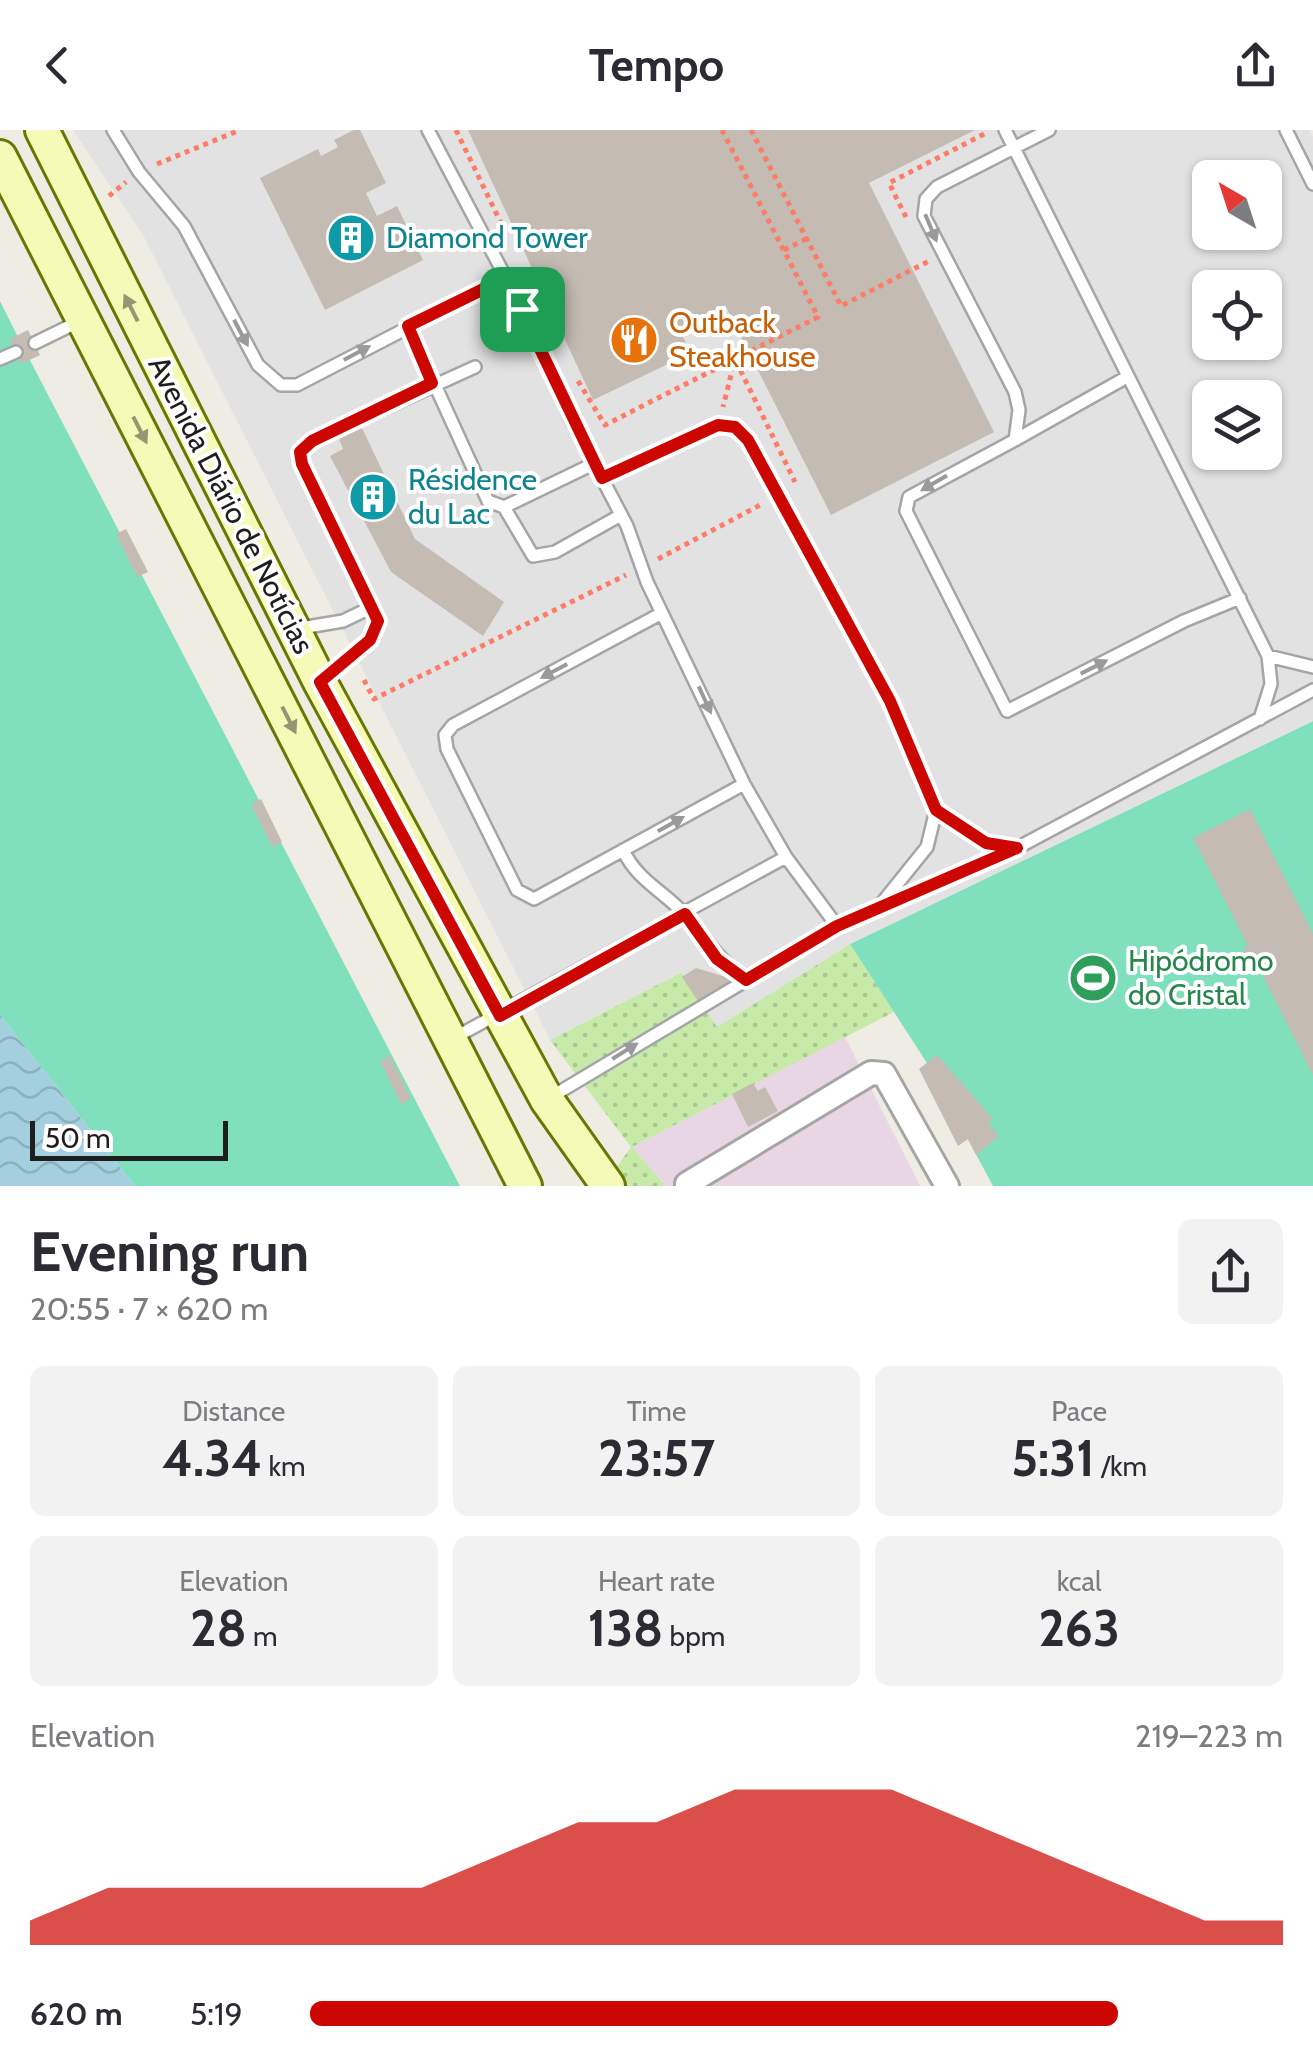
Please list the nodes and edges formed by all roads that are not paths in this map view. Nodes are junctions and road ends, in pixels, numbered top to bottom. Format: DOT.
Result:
graph roads {
  1 [pos="42,130"];
  2 [pos="113,130"];
  3 [pos="428,130"];
  4 [pos="1005,130"];
  5 [pos="1049,130"];
  6 [pos="1286,130"];
  7 [pos="1013,148"];
  8 [pos="0,157"];
  9 [pos="1313,184"];
  10 [pos="506,278"];
  11 [pos="84,320"];
  12 [pos="408,326"];
  13 [pos="34,343"];
  14 [pos="16,352"];
  15 [pos="0,359"];
  16 [pos="475,367"];
  17 [pos="1127,377"];
  18 [pos="432,383"];
  19 [pos="1015,440"];
  20 [pos="592,464"];
  21 [pos="602,478"];
  22 [pos="504,507"];
  23 [pos="624,520"];
  24 [pos="1240,598"];
  25 [pos="372,607"];
  26 [pos="662,613"];
  27 [pos="294,629"];
  28 [pos="1268,656"];
  29 [pos="1313,666"];
  30 [pos="320,682"];
  31 [pos="1313,690"];
  32 [pos="1260,719"];
  33 [pos="744,784"];
  34 [pos="936,810"];
  35 [pos="1017,848"];
  36 [pos="623,850"];
  37 [pos="786,857"];
  38 [pos="876,910"];
  39 [pos="685,914"];
  40 [pos="837,926"];
  41 [pos="746,980"];
  42 [pos="500,1016"];
  43 [pos="451,1040"];
  44 [pos="548,1100"];
  45 [pos="687,1184"];
  46 [pos="526,1186"];
  47 [pos="608,1186"];
  48 [pos="946,1186"];
  27 -- 1 [label="main road, Avenida Diário de Notícias, one-way"];
  2 -- 12 [label="lane, one-way"];
  3 -- 10 [label="lane"];
  4 -- 7 [label="lane"];
  5 -- 7 [label="lane"];
  6 -- 9 [label="lane"];
  7 -- 17 [label="lane"];
  7 -- 19 [label="lane, one-way"];
  8 -- 11 [label="main road, Avenida Diário de Notícias"];
  10 -- 12 [label="lane"];
  10 -- 20 [label="lane"];
  11 -- 13 [label="lane"];
  11 -- 43 [label="main road, Avenida Diário de Notícias, one-way"];
  12 -- 18 [label="lane"];
  14 -- 15 [label="lane"];
  16 -- 18 [label="lane"];
  17 -- 19 [label="lane"];
  17 -- 24 [label="lane"];
  18 -- 22 [label="lane"];
  18 -- 25 [label="lane"];
  19 -- 24 [label="lane, one-way"];
  20 -- 21 [label="lane"];
  20 -- 22 [label="lane"];
  21 -- 23 [label="lane"];
  21 -- 34 [label="lane"];
  22 -- 23 [label="lane"];
  23 -- 26 [label="lane"];
  24 -- 28 [label="lane"];
  25 -- 27 [label="lane"];
  25 -- 30 [label="lane"];
  26 -- 33 [label="lane, one-way"];
  26 -- 36 [label="lane, one-way"];
  27 -- 30 [label="main road, Avenida Diário de Notícias"];
  28 -- 29 [label="lane"];
  28 -- 32 [label="lane"];
  30 -- 42 [label="main road, Avenida Diário de Notícias"];
  31 -- 32 [label="lane"];
  32 -- 35 [label="lane"];
  36 -- 33 [label="lane, one-way"];
  33 -- 37 [label="lane"];
  34 -- 35 [label="lane"];
  34 -- 38 [label="lane"];
  35 -- 38 [label="lane"];
  36 -- 39 [label="lane"];
  37 -- 39 [label="lane"];
  37 -- 40 [label="lane"];
  38 -- 40 [label="lane"];
  39 -- 41 [label="lane"];
  39 -- 42 [label="lane"];
  40 -- 41 [label="lane"];
  44 -- 41 [label="lane, one-way"];
  42 -- 43 [label="lane"];
  42 -- 44 [label="main road, Avenida Diário de Notícias"];
  43 -- 46 [label="main road, Avenida Diário de Notícias"];
  44 -- 47 [label="main road, Avenida Diário de Notícias"];
  45 -- 48 [label="street"];
}
